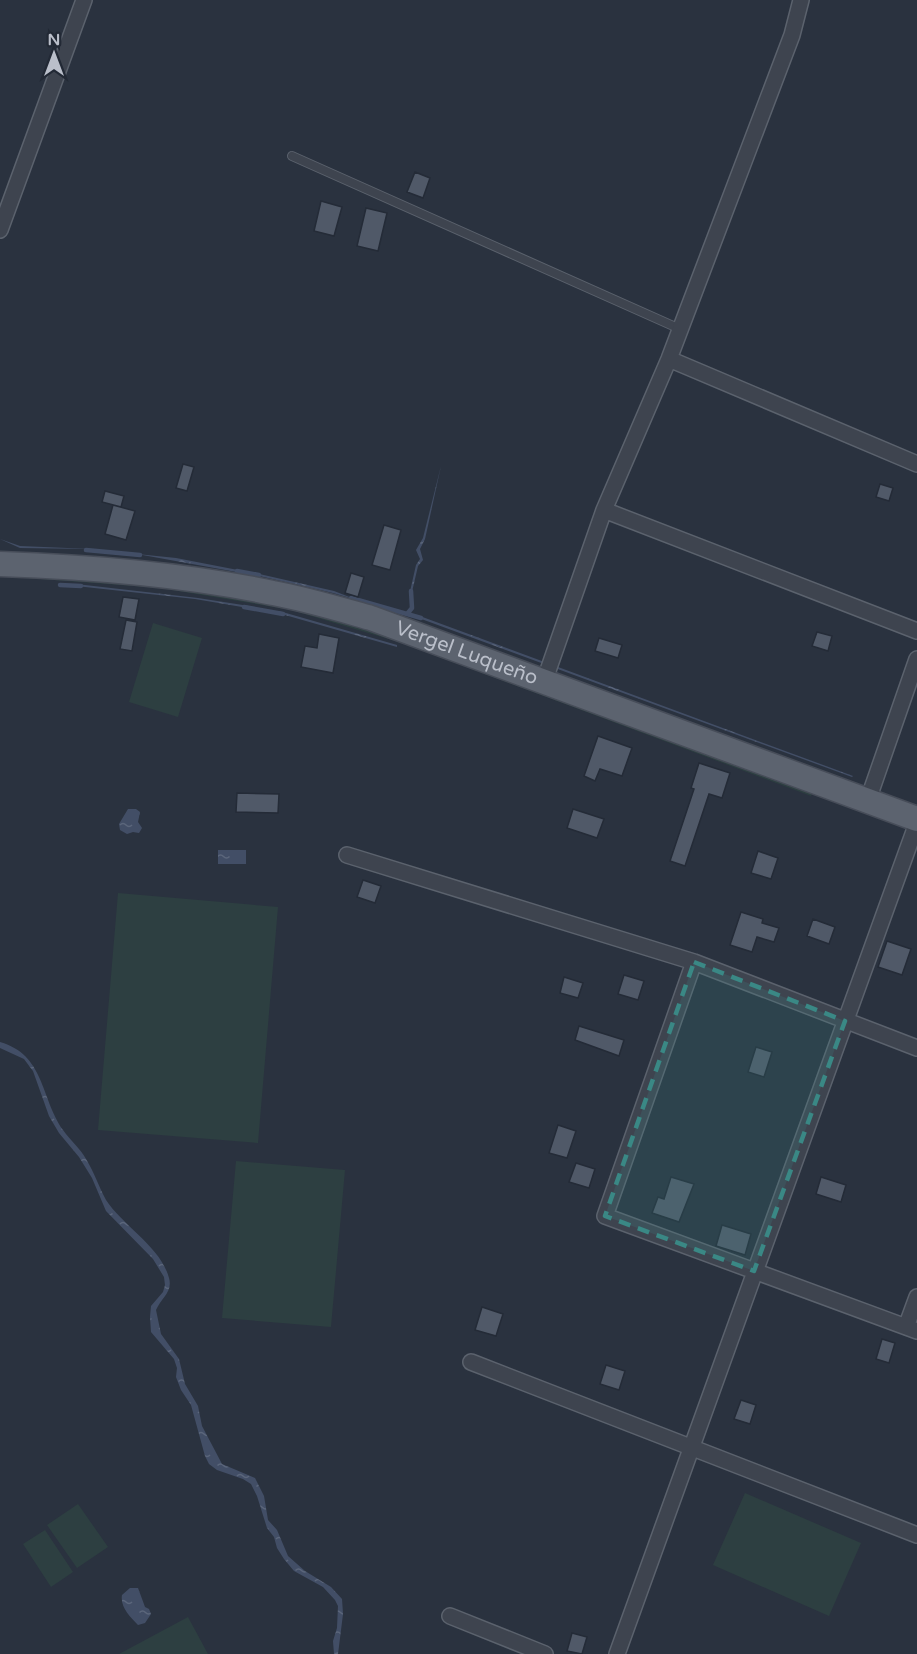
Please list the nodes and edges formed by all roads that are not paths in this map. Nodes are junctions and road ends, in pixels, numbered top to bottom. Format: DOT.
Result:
graph roads {
  1 [pos="84,0"];
  2 [pos="801,0"];
  3 [pos="292,156"];
  4 [pos="5,196"];
  5 [pos="0,230"];
  6 [pos="680,329"];
  7 [pos="669,359"];
  8 [pos="917,464"];
  9 [pos="604,510"];
  10 [pos="0,564"];
  11 [pos="917,631"];
  12 [pos="917,659"];
  13 [pos="548,671"];
  14 [pos="867,800"];
  15 [pos="917,821"];
  16 [pos="347,855"];
  17 [pos="694,962"];
  18 [pos="845,1021"];
  19 [pos="917,1048"];
  20 [pos="754,1271"];
  21 [pos="917,1296"];
  22 [pos="911,1329"];
  23 [pos="471,1362"];
  24 [pos="691,1448"];
  25 [pos="917,1536"];
  26 [pos="450,1616"];
  27 [pos="545,1654"];
  28 [pos="617,1654"];
  1 -- 4 [label="street"];
  2 -- 6 [label="street"];
  3 -- 6 [label="lane"];
  4 -- 5 [label="street"];
  6 -- 7 [label="street"];
  7 -- 8 [label="street"];
  7 -- 9 [label="street"];
  9 -- 11 [label="street"];
  9 -- 13 [label="street"];
  10 -- 13 [label="main road, Vergel Luqueño"];
  12 -- 14 [label="street"];
  13 -- 14 [label="main road, Vergel Luqueño"];
  14 -- 15 [label="main road, Vergel Luqueño"];
  15 -- 18 [label="street"];
  16 -- 17 [label="street"];
  17 -- 18 [label="street"];
  17 -- 20 [label="street"];
  18 -- 19 [label="street"];
  18 -- 20 [label="street"];
  20 -- 22 [label="street"];
  20 -- 24 [label="street"];
  21 -- 22 [label="street"];
  23 -- 24 [label="street"];
  24 -- 25 [label="street"];
  24 -- 28 [label="street"];
  26 -- 27 [label="street"];
}
